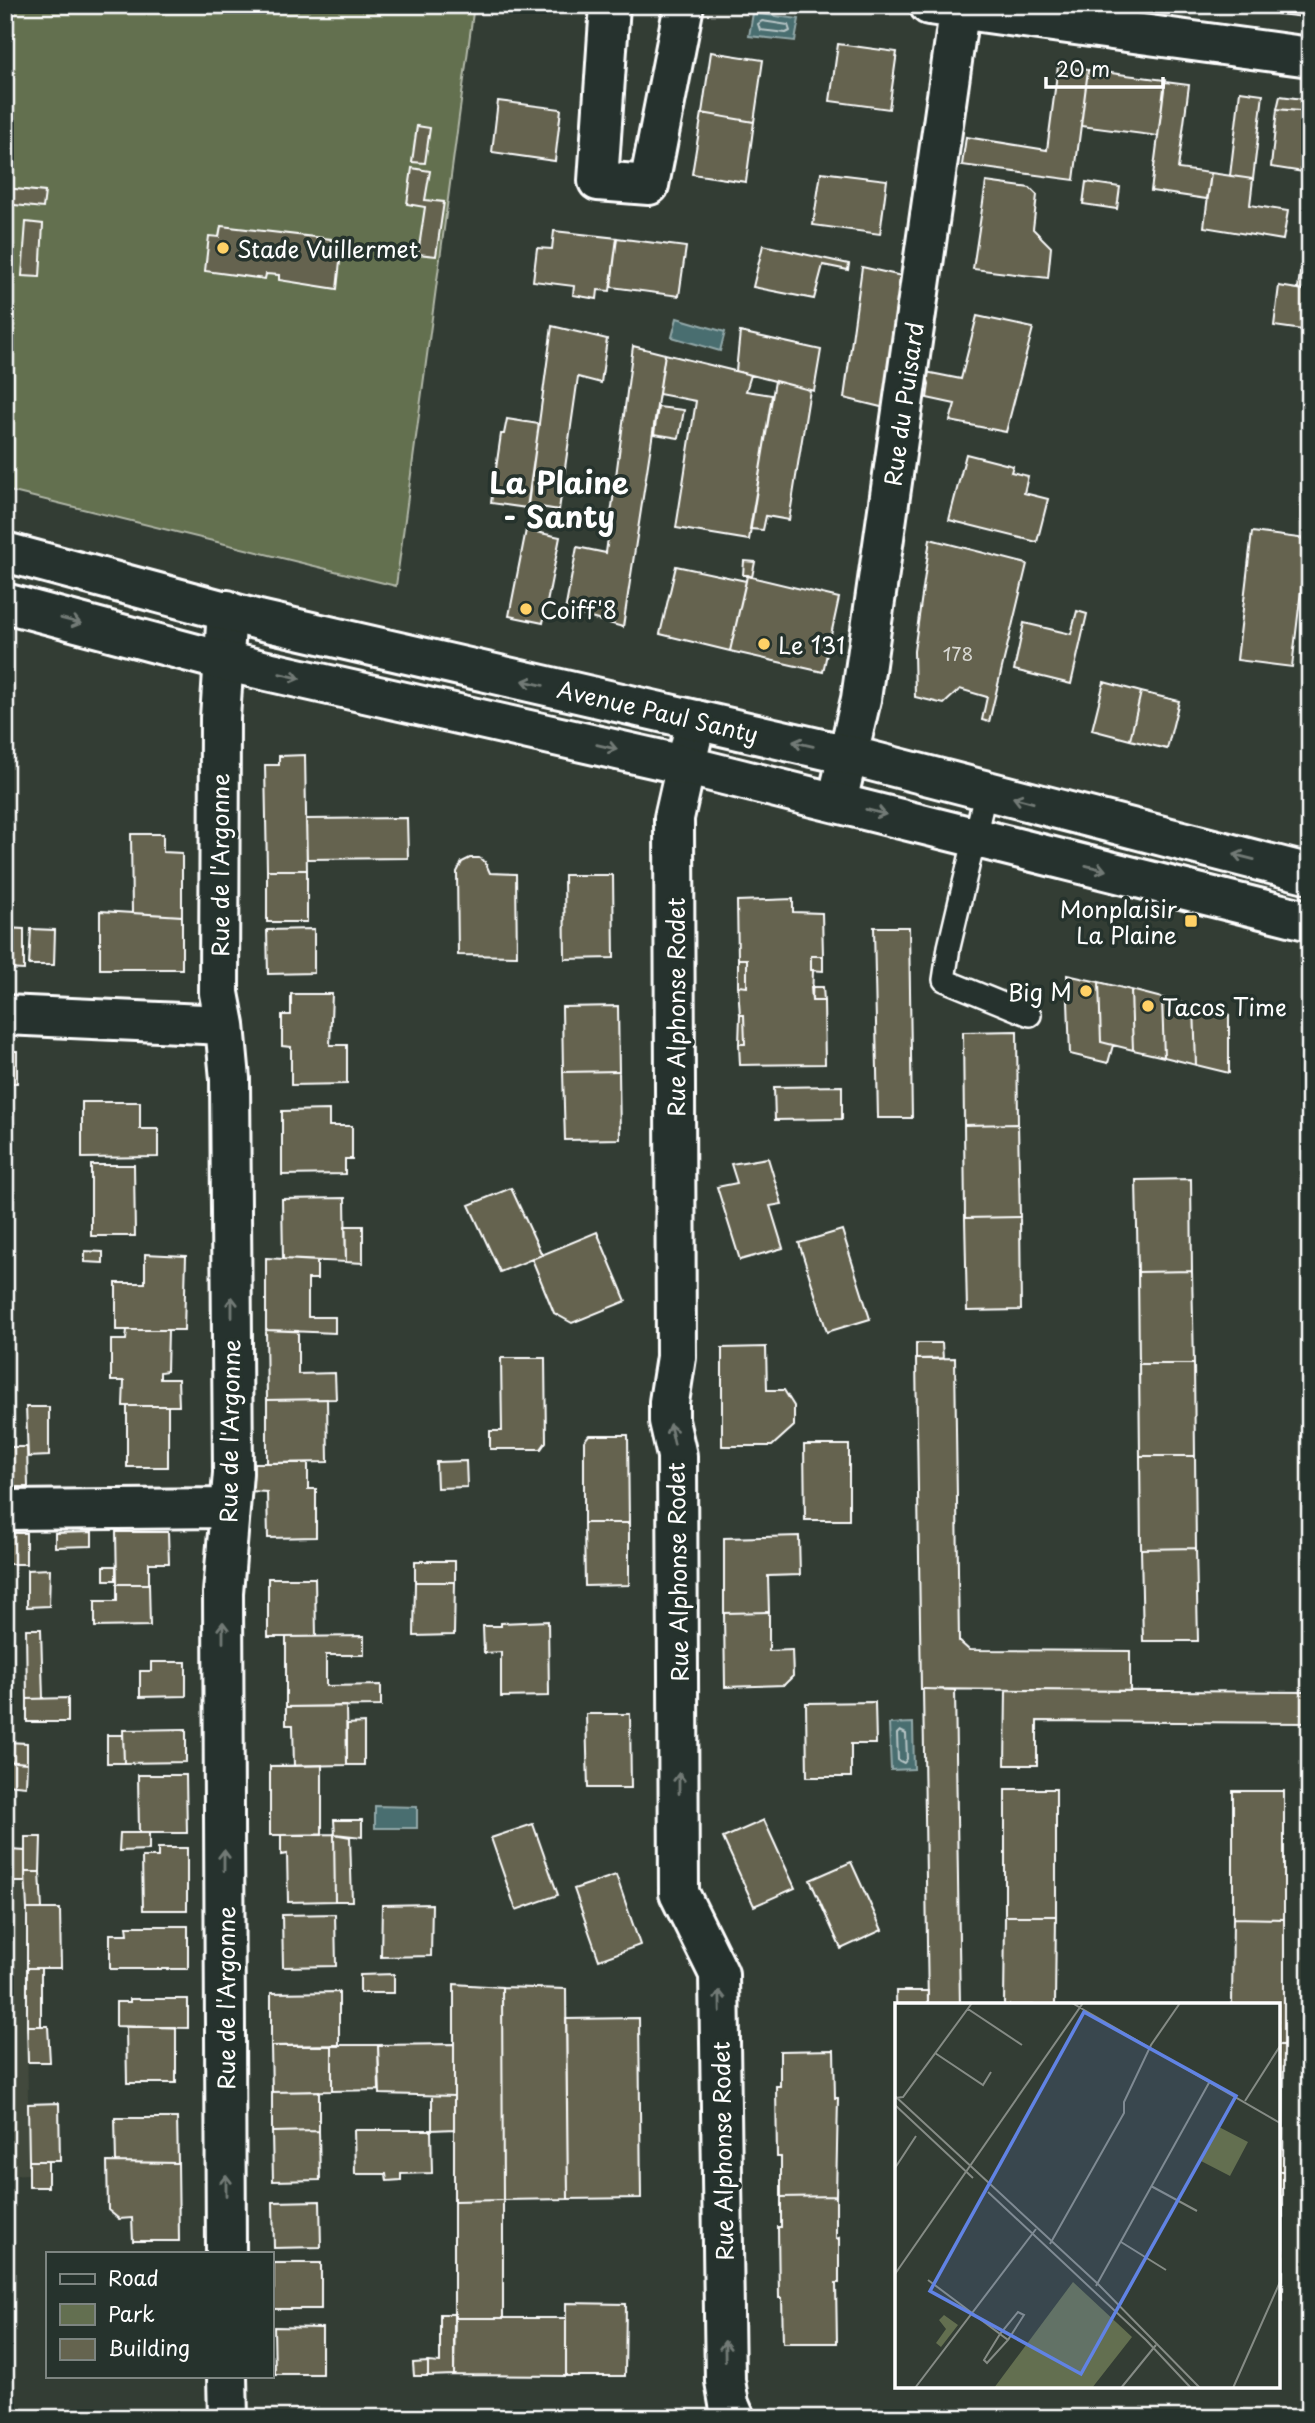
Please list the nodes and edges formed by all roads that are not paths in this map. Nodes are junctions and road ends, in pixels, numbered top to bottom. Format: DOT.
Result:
graph roads {
  1 [pos="610,5"];
  2 [pos="684,5"];
  3 [pos="950,7"];
  4 [pos="1310,57"];
  5 [pos="5,552"];
  6 [pos="5,603"];
  7 [pos="227,610"];
  8 [pos="223,661"];
  9 [pos="696,720"];
  10 [pos="848,755"];
  11 [pos="684,765"];
  12 [pos="986,790"];
  13 [pos="837,802"];
  14 [pos="975,837"];
  15 [pos="1310,874"];
  16 [pos="1310,922"];
  17 [pos="1030,1015"];
  18 [pos="5,1016"];
  19 [pos="225,1025"];
  20 [pos="228,1508"];
  21 [pos="5,1510"];
  22 [pos="226,2252"];
  23 [pos="227,2378"];
  24 [pos="228,2418"];
  25 [pos="735,2418"];
  1 -- 2 [label="street"];
  3 -- 4 [label="street"];
  3 -- 10 [label="street, Rue du Puisard"];
  5 -- 7 [label="street, Avenue Paul Santy"];
  6 -- 8 [label="street, Avenue Paul Santy, one-way"];
  7 -- 8 [label="street, Rue de l'Argonne"];
  9 -- 7 [label="street, Avenue Paul Santy, one-way"];
  8 -- 11 [label="street, Avenue Paul Santy, one-way"];
  8 -- 19 [label="street, Rue de l'Argonne"];
  10 -- 9 [label="street, Avenue Paul Santy, one-way"];
  9 -- 11 [label="street, Rue Alphonse Rodet"];
  10 -- 12 [label="street, Avenue Paul Santy"];
  10 -- 13 [label="street, Rue du Puisard"];
  11 -- 13 [label="street, Avenue Paul Santy"];
  25 -- 11 [label="street, Rue Alphonse Rodet, one-way"];
  12 -- 14 [label="lane"];
  15 -- 12 [label="street, Avenue Paul Santy, one-way"];
  13 -- 14 [label="street, Avenue Paul Santy, one-way"];
  14 -- 16 [label="street, Avenue Paul Santy, one-way"];
  14 -- 17 [label="lane"];
  18 -- 19 [label="street"];
  20 -- 19 [label="street, Rue de l'Argonne, one-way"];
  20 -- 21 [label="street"];
  22 -- 20 [label="street, Rue de l'Argonne, one-way"];
  23 -- 24 [label="street"];
}
